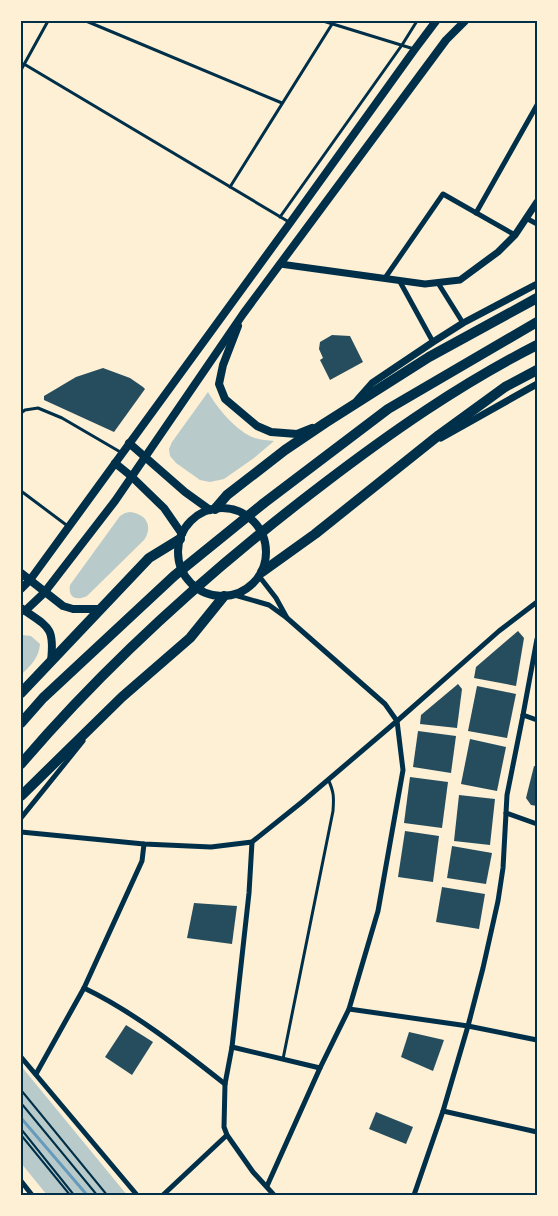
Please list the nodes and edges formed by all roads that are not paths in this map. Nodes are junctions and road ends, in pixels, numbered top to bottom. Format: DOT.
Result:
graph roads {
  1 [pos="48,21"];
  2 [pos="86,21"];
  3 [pos="323,21"];
  4 [pos="417,21"];
  5 [pos="436,21"];
  6 [pos="465,21"];
  7 [pos="333,23"];
  8 [pos="402,45"];
  9 [pos="415,49"];
  10 [pos="24,64"];
  11 [pos="21,70"];
  12 [pos="282,103"];
  13 [pos="537,105"];
  14 [pos="230,187"];
  15 [pos="537,202"];
  16 [pos="476,213"];
  17 [pos="280,217"];
  18 [pos="526,218"];
  19 [pos="290,223"];
  20 [pos="537,224"];
  21 [pos="515,235"];
  22 [pos="280,264"];
  23 [pos="385,278"];
  24 [pos="399,280"];
  25 [pos="438,283"];
  26 [pos="537,284"];
  27 [pos="537,298"];
  28 [pos="243,314"];
  29 [pos="537,322"];
  30 [pos="463,323"];
  31 [pos="433,342"];
  32 [pos="537,345"];
  33 [pos="537,370"];
  34 [pos="537,384"];
  35 [pos="350,407"];
  36 [pos="21,413"];
  37 [pos="325,423"];
  38 [pos="129,443"];
  39 [pos="419,451"];
  40 [pos="122,453"];
  41 [pos="145,456"];
  42 [pos="115,463"];
  43 [pos="132,476"];
  44 [pos="21,491"];
  45 [pos="212,509"];
  46 [pos="68,526"];
  47 [pos="181,536"];
  48 [pos="21,573"];
  49 [pos="260,574"];
  50 [pos="30,580"];
  51 [pos="21,589"];
  52 [pos="44,593"];
  53 [pos="228,595"];
  54 [pos="537,602"];
  55 [pos="101,609"];
  56 [pos="22,611"];
  57 [pos="288,618"];
  58 [pos="537,639"];
  59 [pos="50,662"];
  60 [pos="21,693"];
  61 [pos="107,711"];
  62 [pos="523,715"];
  63 [pos="537,720"];
  64 [pos="397,721"];
  65 [pos="21,723"];
  66 [pos="21,764"];
  67 [pos="328,779"];
  68 [pos="21,796"];
  69 [pos="506,812"];
  70 [pos="21,818"];
  71 [pos="537,824"];
  72 [pos="21,832"];
  73 [pos="252,842"];
  74 [pos="144,844"];
  75 [pos="84,988"];
  76 [pos="349,1009"];
  77 [pos="468,1026"];
  78 [pos="537,1040"];
  79 [pos="232,1047"];
  80 [pos="21,1057"];
  81 [pos="282,1059"];
  82 [pos="320,1068"];
  83 [pos="36,1074"];
  84 [pos="225,1084"];
  85 [pos="443,1111"];
  86 [pos="537,1132"];
  87 [pos="226,1135"];
  88 [pos="21,1181"];
  89 [pos="267,1186"];
  90 [pos="32,1195"];
  91 [pos="137,1195"];
  92 [pos="163,1195"];
  93 [pos="274,1195"];
  94 [pos="414,1195"];
  1 -- 10 [label="lane"];
  2 -- 12 [label="lane"];
  3 -- 7 [label="lane"];
  4 -- 8 [label="lane"];
  5 -- 9 [label="main road"];
  6 -- 22 [label="main road"];
  7 -- 8 [label="lane"];
  7 -- 12 [label="lane"];
  8 -- 9 [label="lane"];
  8 -- 17 [label="lane"];
  9 -- 19 [label="main road"];
  10 -- 11 [label="lane"];
  10 -- 14 [label="lane"];
  12 -- 14 [label="lane"];
  13 -- 16 [label="street"];
  14 -- 17 [label="lane"];
  15 -- 18 [label="street"];
  16 -- 21 [label="street"];
  16 -- 23 [label="street"];
  17 -- 19 [label="lane"];
  18 -- 20 [label="street"];
  18 -- 21 [label="street"];
  19 -- 38 [label="main road"];
  21 -- 25 [label="street"];
  22 -- 23 [label="street"];
  22 -- 28 [label="main road"];
  23 -- 24 [label="street"];
  24 -- 25 [label="street"];
  24 -- 31 [label="street"];
  25 -- 30 [label="street"];
  26 -- 30 [label="street"];
  27 -- 35 [label="highway"];
  28 -- 37 [label="main road"];
  28 -- 41 [label="main road"];
  29 -- 65 [label="highway"];
  30 -- 31 [label="street"];
  31 -- 35 [label="street"];
  32 -- 66 [label="highway"];
  33 -- 39 [label="highway"];
  34 -- 39 [label="street"];
  35 -- 37 [label="highway"];
  36 -- 40 [label="lane"];
  37 -- 45 [label="highway"];
  38 -- 40 [label="main road"];
  38 -- 41 [label="main road"];
  39 -- 49 [label="highway"];
  40 -- 42 [label="main road"];
  41 -- 43 [label="main road"];
  41 -- 45 [label="main road"];
  42 -- 43 [label="main road"];
  42 -- 46 [label="main road"];
  43 -- 47 [label="main road"];
  43 -- 52 [label="main road"];
  44 -- 46 [label="lane"];
  45 -- 47 [label="main road"];
  45 -- 49 [label="main road"];
  46 -- 50 [label="main road"];
  47 -- 53 [label="main road"];
  47 -- 55 [label="highway"];
  48 -- 50 [label="main road"];
  49 -- 53 [label="main road"];
  49 -- 57 [label="street"];
  50 -- 51 [label="main road"];
  50 -- 52 [label="main road"];
  52 -- 55 [label="main road"];
  52 -- 56 [label="main road"];
  53 -- 57 [label="street"];
  53 -- 61 [label="highway"];
  54 -- 64 [label="street"];
  55 -- 59 [label="highway"];
  56 -- 59 [label="main road"];
  57 -- 64 [label="street"];
  58 -- 62 [label="street"];
  59 -- 60 [label="highway"];
  61 -- 68 [label="highway"];
  61 -- 70 [label="street"];
  62 -- 63 [label="street"];
  62 -- 69 [label="street"];
  64 -- 67 [label="street"];
  64 -- 76 [label="street"];
  67 -- 73 [label="street"];
  67 -- 81 [label="lane"];
  69 -- 71 [label="street"];
  69 -- 77 [label="street"];
  72 -- 74 [label="street"];
  73 -- 74 [label="street"];
  73 -- 79 [label="street"];
  74 -- 75 [label="street"];
  75 -- 83 [label="street"];
  75 -- 84 [label="street"];
  76 -- 77 [label="street"];
  76 -- 82 [label="street"];
  77 -- 78 [label="street"];
  77 -- 85 [label="street"];
  79 -- 81 [label="street"];
  79 -- 84 [label="street"];
  80 -- 83 [label="street"];
  81 -- 82 [label="street"];
  82 -- 89 [label="street"];
  83 -- 91 [label="street"];
  84 -- 87 [label="street"];
  85 -- 86 [label="street"];
  85 -- 94 [label="street"];
  87 -- 89 [label="street"];
  87 -- 92 [label="street"];
  88 -- 90 [label="street"];
  89 -- 93 [label="street"];
}
